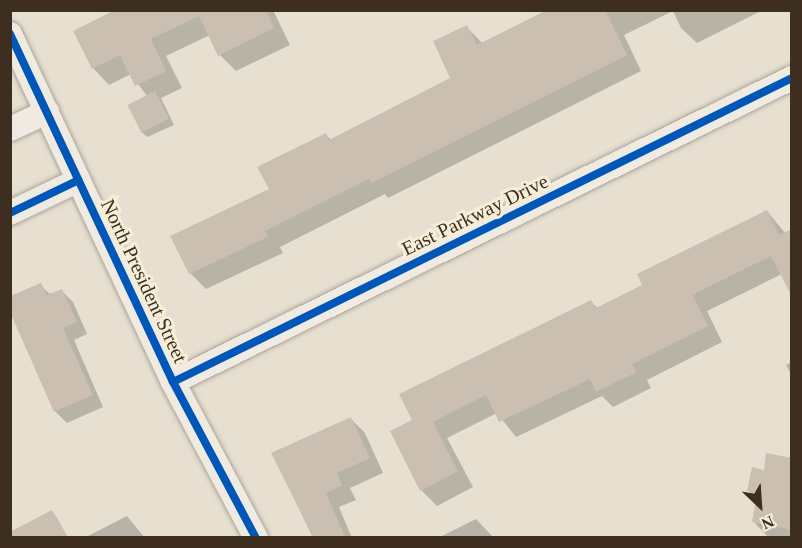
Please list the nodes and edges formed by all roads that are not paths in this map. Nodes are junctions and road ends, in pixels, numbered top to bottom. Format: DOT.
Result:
graph roads {
  1 [pos="10,34"];
  2 [pos="792,78"];
  3 [pos="46,112"];
  4 [pos="10,129"];
  5 [pos="79,180"];
  6 [pos="10,213"];
  7 [pos="173,382"];
  8 [pos="256,537"];
  1 -- 3 [label="street, North President Street"];
  2 -- 7 [label="street, East Parkway Drive"];
  3 -- 4 [label="street"];
  3 -- 5 [label="street, North President Street"];
  5 -- 6 [label="street"];
  5 -- 7 [label="street, North President Street"];
  7 -- 8 [label="street, North President Street"];
}
